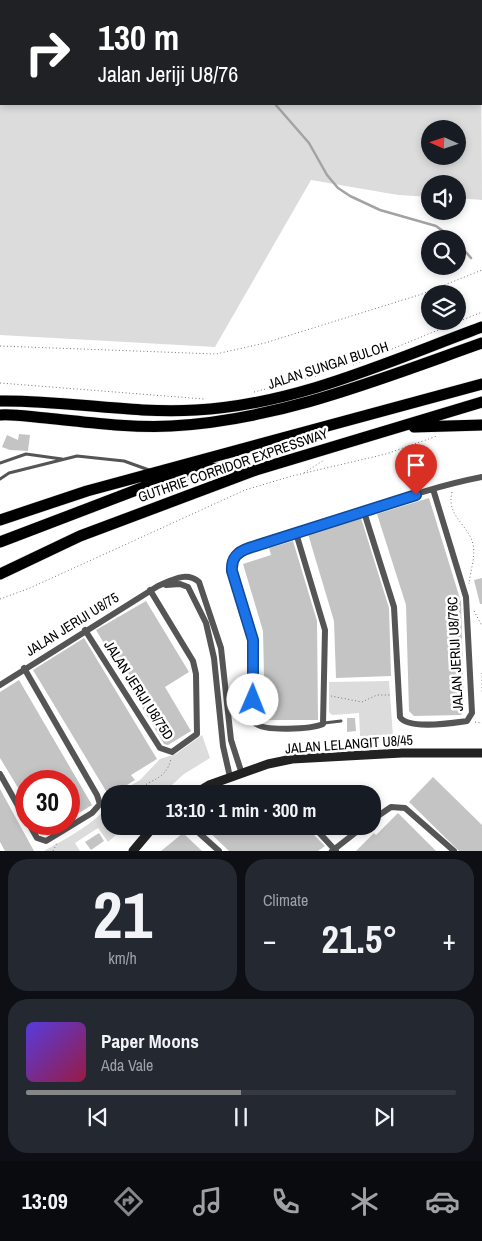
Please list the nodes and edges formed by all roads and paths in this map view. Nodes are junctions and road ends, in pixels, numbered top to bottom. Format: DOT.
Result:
graph roads {
  1 [pos="482,270"];
  2 [pos="482,312"];
  3 [pos="482,327"];
  4 [pos="482,343"];
  5 [pos="0,346"];
  6 [pos="346,367"];
  7 [pos="329,373"];
  8 [pos="0,383"];
  9 [pos="482,384"];
  10 [pos="246,394"];
  11 [pos="204,399"];
  12 [pos="0,401"];
  13 [pos="482,402"];
  14 [pos="0,415"];
  15 [pos="482,426"];
  16 [pos="397,428"];
  17 [pos="440,436"];
  18 [pos="64,460"];
  19 [pos="0,462"];
  20 [pos="256,470"];
  21 [pos="157,473"];
  22 [pos="482,477"];
  23 [pos="0,479"];
  24 [pos="454,482"];
  25 [pos="433,489"];
  26 [pos="364,512"];
  27 [pos="0,520"];
  28 [pos="296,533"];
  29 [pos="0,542"];
  30 [pos="0,574"];
  31 [pos="158,586"];
  32 [pos="469,588"];
  33 [pos="150,590"];
  34 [pos="0,599"];
  35 [pos="472,609"];
  36 [pos="482,626"];
  37 [pos="85,630"];
  38 [pos="24,668"];
  39 [pos="482,673"];
  40 [pos="0,684"];
  41 [pos="482,692"];
  42 [pos="398,695"];
  43 [pos="325,696"];
  44 [pos="341,721"];
  45 [pos="324,724"];
  46 [pos="172,752"];
  47 [pos="482,753"];
  48 [pos="0,774"];
  49 [pos="242,774"];
  50 [pos="230,778"];
  51 [pos="144,785"];
  52 [pos="209,785"];
  53 [pos="15,801"];
  54 [pos="92,813"];
  55 [pos="381,813"];
  56 [pos="101,814"];
  57 [pos="80,820"];
  58 [pos="35,835"];
  59 [pos="56,835"];
  60 [pos="146,835"];
  61 [pos="201,835"];
  62 [pos="321,835"];
  63 [pos="353,835"];
  64 [pos="334,850"];
  65 [pos="133,851"];
  66 [pos="219,851"];
  67 [pos="454,851"];
  1 -- 5 [label="path"];
  2 -- 6 [label="path"];
  3 -- 12 [label="highway, JALAN SUNGAI BULOH"];
  4 -- 14 [label="highway, JALAN SUNGAI BULOH"];
  7 -- 10 [label="path"];
  8 -- 11 [label="path"];
  9 -- 21 [label="highway, GUTHRIE CORRIDOR EXPRESSWAY"];
  13 -- 16 [label="highway, GUTHRIE CORRIDOR EXPRESSWAY"];
  15 -- 16 [label="highway"];
  16 -- 20 [label="highway, GUTHRIE CORRIDOR EXPRESSWAY"];
  17 -- 34 [label="path"];
  18 -- 19 [label="lane"];
  18 -- 21 [label="lane"];
  18 -- 23 [label="lane"];
  20 -- 29 [label="highway"];
  20 -- 30 [label="highway, GUTHRIE CORRIDOR EXPRESSWAY"];
  21 -- 27 [label="highway, GUTHRIE CORRIDOR EXPRESSWAY"];
  22 -- 24 [label="street"];
  24 -- 25 [label="street"];
  24 -- 32 [label="path"];
  25 -- 26 [label="street"];
  25 -- 42 [label="street, JALAN JERIJI U8/76C"];
  26 -- 28 [label="street"];
  26 -- 42 [label="street, JALAN JERIJI U8/76C"];
  28 -- 43 [label="street"];
  28 -- 45 [label="street"];
  31 -- 33 [label="street, JALAN JERIJI U8/75"];
  31 -- 49 [label="street, JALAN JERIJI U8/75"];
  31 -- 50 [label="street, JALAN JERIJI U8/75"];
  33 -- 37 [label="street, JALAN JERIJI U8/75"];
  33 -- 46 [label="street, JALAN JERIJI U8/75D"];
  35 -- 36 [label="path"];
  37 -- 38 [label="street, JALAN JERIJI U8/75"];
  37 -- 46 [label="street, JALAN JERIJI U8/75D"];
  38 -- 40 [label="street, JALAN JERIJI U8/75"];
  38 -- 54 [label="street"];
  39 -- 41 [label="path"];
  42 -- 43 [label="path"];
  43 -- 45 [label="street"];
  44 -- 45 [label="lane"];
  46 -- 51 [label="path"];
  47 -- 49 [label="street, JALAN LELANGIT U8/45"];
  48 -- 53 [label="street"];
  49 -- 50 [label="street, JALAN LELANGIT U8/45"];
  50 -- 52 [label="street, JALAN LELANGIT U8/45"];
  54 -- 56 [label="path"];
  54 -- 57 [label="street"];
  55 -- 67 [label="street"];
  58 -- 59 [label="street"];
  60 -- 65 [label="street"];
  61 -- 66 [label="street"];
  62 -- 64 [label="street"];
  63 -- 64 [label="street"];
}
